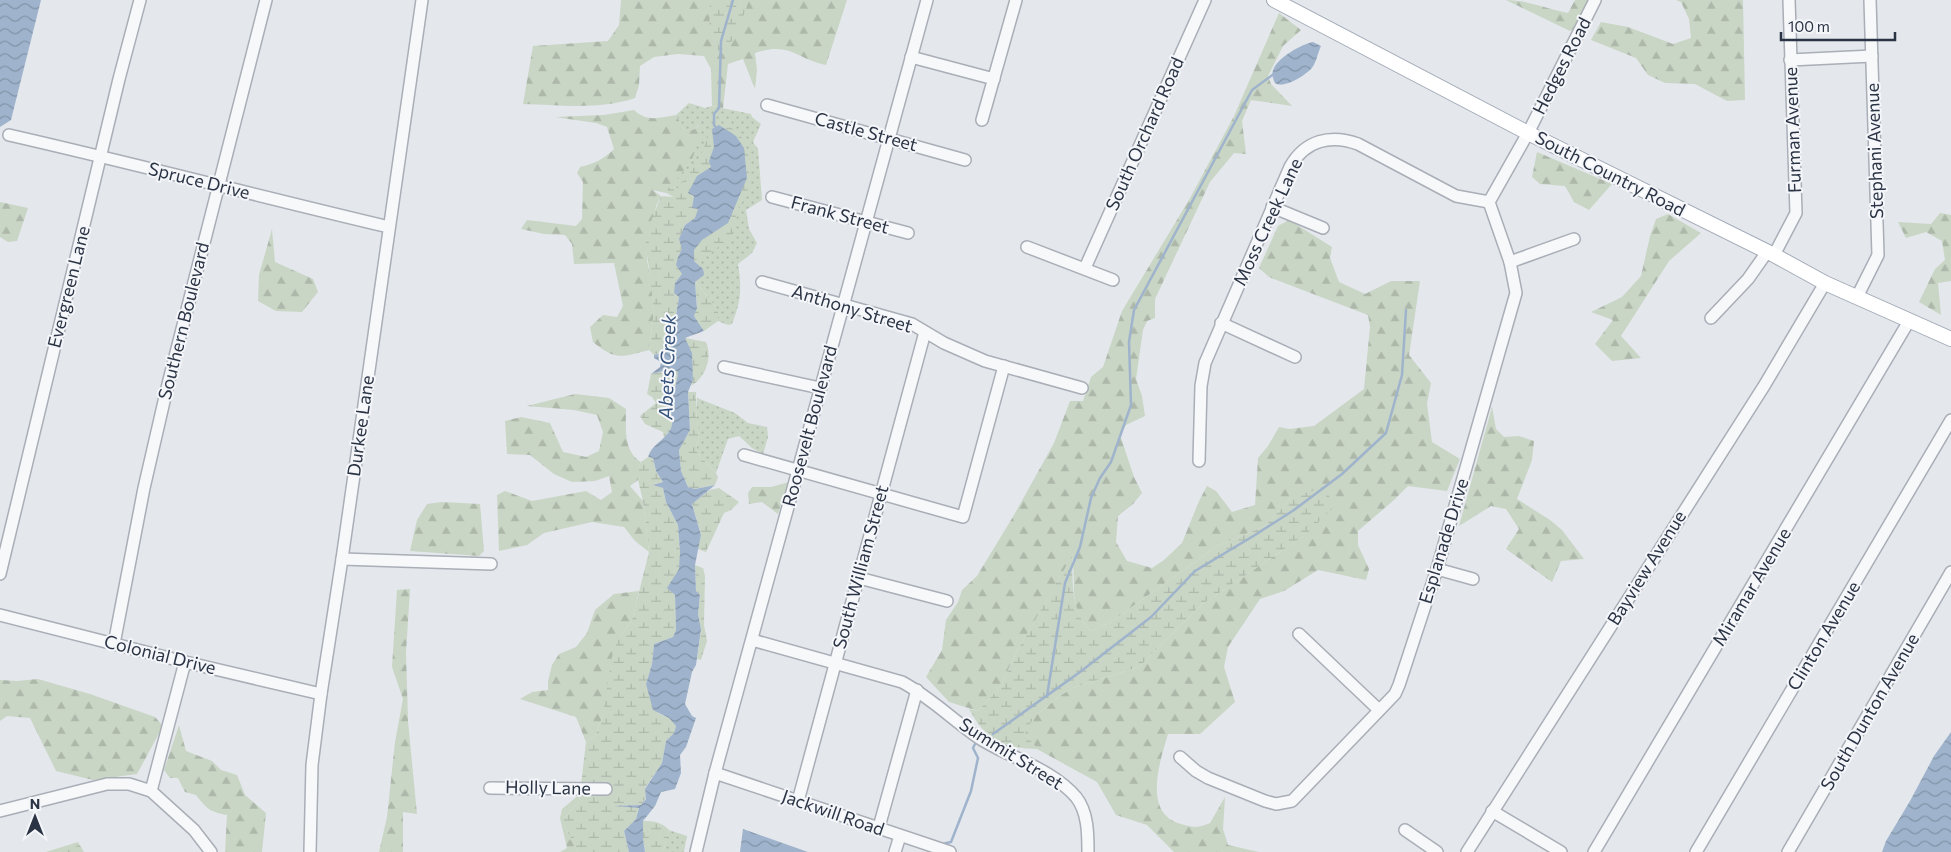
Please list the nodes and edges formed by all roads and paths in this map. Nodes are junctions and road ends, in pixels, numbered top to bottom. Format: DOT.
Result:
graph roads {
  1 [pos="140,0"];
  2 [pos="266,0"];
  3 [pos="422,0"];
  4 [pos="927,0"];
  5 [pos="1016,0"];
  6 [pos="1205,0"];
  7 [pos="1274,0"];
  8 [pos="1595,0"];
  9 [pos="1789,0"];
  10 [pos="1870,0"];
  11 [pos="1872,56"];
  12 [pos="911,57"];
  13 [pos="1790,60"];
  14 [pos="994,79"];
  15 [pos="768,105"];
  16 [pos="982,120"];
  17 [pos="1528,132"];
  18 [pos="9,135"];
  19 [pos="889,138"];
  20 [pos="101,156"];
  21 [pos="965,160"];
  22 [pos="218,186"];
  23 [pos="772,197"];
  24 [pos="1489,202"];
  25 [pos="1272,208"];
  26 [pos="866,222"];
  27 [pos="389,226"];
  28 [pos="1323,228"];
  29 [pos="908,233"];
  30 [pos="1574,239"];
  31 [pos="1027,247"];
  32 [pos="1771,254"];
  33 [pos="1510,262"];
  34 [pos="1085,268"];
  35 [pos="1113,280"];
  36 [pos="762,282"];
  37 [pos="1825,283"];
  38 [pos="1857,297"];
  39 [pos="843,305"];
  40 [pos="1711,318"];
  41 [pos="1910,321"];
  42 [pos="1222,323"];
  43 [pos="925,332"];
  44 [pos="1951,340"];
  45 [pos="1295,357"];
  46 [pos="1004,366"];
  47 [pos="724,367"];
  48 [pos="820,388"];
  49 [pos="1082,388"];
  50 [pos="1951,420"];
  51 [pos="744,455"];
  52 [pos="1199,461"];
  53 [pos="798,470"];
  54 [pos="880,495"];
  55 [pos="342,559"];
  56 [pos="490,564"];
  57 [pos="1437,569"];
  58 [pos="1951,572"];
  59 [pos="0,574"];
  60 [pos="859,578"];
  61 [pos="1473,580"];
  62 [pos="947,601"];
  63 [pos="0,616"];
  64 [pos="1300,634"];
  65 [pos="752,640"];
  66 [pos="114,644"];
  67 [pos="185,662"];
  68 [pos="836,663"];
  69 [pos="917,690"];
  70 [pos="321,694"];
  71 [pos="1379,710"];
  72 [pos="1180,757"];
  73 [pos="715,773"];
  74 [pos="490,788"];
  75 [pos="606,789"];
  76 [pos="151,790"];
  77 [pos="798,801"];
  78 [pos="0,811"];
  79 [pos="1492,811"];
  80 [pos="879,827"];
  81 [pos="1405,830"];
  82 [pos="900,836"];
  83 [pos="211,852"];
  84 [pos="310,852"];
  85 [pos="696,852"];
  86 [pos="895,852"];
  87 [pos="950,852"];
  88 [pos="1088,852"];
  89 [pos="1437,852"];
  90 [pos="1467,852"];
  91 [pos="1561,852"];
  92 [pos="1594,852"];
  93 [pos="1696,852"];
  94 [pos="1788,852"];
  1 -- 20 [label="street, Evergreen Lane"];
  2 -- 22 [label="street, Southern Boulevard"];
  3 -- 27 [label="street, Durkee Lane"];
  4 -- 12 [label="street, Roosevelt Boulevard"];
  5 -- 14 [label="street"];
  6 -- 34 [label="street, South Orchard Road"];
  7 -- 17 [label="main road, South Country Road"];
  8 -- 17 [label="street, Hedges Road"];
  9 -- 13 [label="street, Furman Avenue"];
  10 -- 11 [label="street, Stephani Avenue"];
  11 -- 13 [label="street"];
  11 -- 38 [label="street, Stephani Avenue"];
  12 -- 14 [label="street"];
  12 -- 19 [label="street, Roosevelt Boulevard"];
  13 -- 32 [label="street, Furman Avenue"];
  14 -- 16 [label="street"];
  15 -- 19 [label="street, Castle Street"];
  17 -- 24 [label="street"];
  17 -- 32 [label="main road, South Country Road"];
  18 -- 20 [label="street, Spruce Drive"];
  19 -- 21 [label="street, Castle Street"];
  19 -- 26 [label="street, Roosevelt Boulevard"];
  20 -- 22 [label="street, Spruce Drive"];
  20 -- 59 [label="street, Evergreen Lane"];
  22 -- 27 [label="street, Spruce Drive"];
  22 -- 66 [label="street, Southern Boulevard"];
  23 -- 26 [label="street, Frank Street"];
  24 -- 25 [label="street, Moss Creek Lane"];
  24 -- 33 [label="street, Esplanade Drive"];
  25 -- 28 [label="street"];
  25 -- 42 [label="street, Moss Creek Lane"];
  26 -- 29 [label="street, Frank Street"];
  26 -- 39 [label="street, Roosevelt Boulevard"];
  27 -- 55 [label="street, Durkee Lane"];
  30 -- 33 [label="street"];
  31 -- 34 [label="street"];
  32 -- 37 [label="main road, South Country Road"];
  32 -- 40 [label="street, Furman Avenue"];
  33 -- 57 [label="street, Esplanade Drive"];
  34 -- 35 [label="street"];
  36 -- 39 [label="street, Anthony Street"];
  37 -- 38 [label="main road, South Country Road"];
  37 -- 79 [label="street, Bayview Avenue"];
  38 -- 41 [label="main road, South Country Road"];
  39 -- 43 [label="street, Anthony Street"];
  39 -- 48 [label="street, Roosevelt Boulevard"];
  41 -- 44 [label="main road, South Country Road"];
  41 -- 92 [label="street, Miramar Avenue"];
  42 -- 45 [label="street"];
  42 -- 52 [label="street, Moss Creek Lane"];
  43 -- 46 [label="street, Anthony Street"];
  43 -- 54 [label="street, South William Street"];
  46 -- 49 [label="street, Anthony Street"];
  46 -- 54 [label="street"];
  47 -- 48 [label="street"];
  48 -- 53 [label="street, Roosevelt Boulevard"];
  50 -- 93 [label="street, Clinton Avenue"];
  51 -- 53 [label="street"];
  53 -- 54 [label="street"];
  53 -- 65 [label="street, Roosevelt Boulevard"];
  54 -- 60 [label="street, South William Street"];
  55 -- 56 [label="street"];
  55 -- 70 [label="street, Durkee Lane"];
  57 -- 61 [label="street"];
  57 -- 71 [label="street, Esplanade Drive"];
  58 -- 94 [label="street, South Dunton Avenue"];
  60 -- 62 [label="street"];
  60 -- 68 [label="street, South William Street"];
  63 -- 66 [label="street, Colonial Drive"];
  64 -- 71 [label="street"];
  65 -- 68 [label="street, Summit Street"];
  65 -- 73 [label="street, Roosevelt Boulevard"];
  66 -- 67 [label="street, Colonial Drive"];
  67 -- 70 [label="street, Colonial Drive"];
  67 -- 76 [label="street"];
  68 -- 69 [label="street, Summit Street"];
  68 -- 77 [label="street, South William Street"];
  69 -- 80 [label="street"];
  69 -- 88 [label="street, Summit Street"];
  70 -- 84 [label="street, Durkee Lane"];
  71 -- 72 [label="street, Esplanade Drive"];
  73 -- 77 [label="street, Jackwill Road"];
  73 -- 85 [label="street, Roosevelt Boulevard"];
  74 -- 75 [label="street, Holly Lane"];
  76 -- 78 [label="street"];
  76 -- 83 [label="street"];
  77 -- 80 [label="street, Jackwill Road"];
  79 -- 90 [label="street, Bayview Avenue"];
  79 -- 91 [label="street"];
  80 -- 82 [label="street, Jackwill Road"];
  81 -- 89 [label="street"];
  82 -- 86 [label="street"];
  82 -- 87 [label="street, Jackwill Road"];
}
